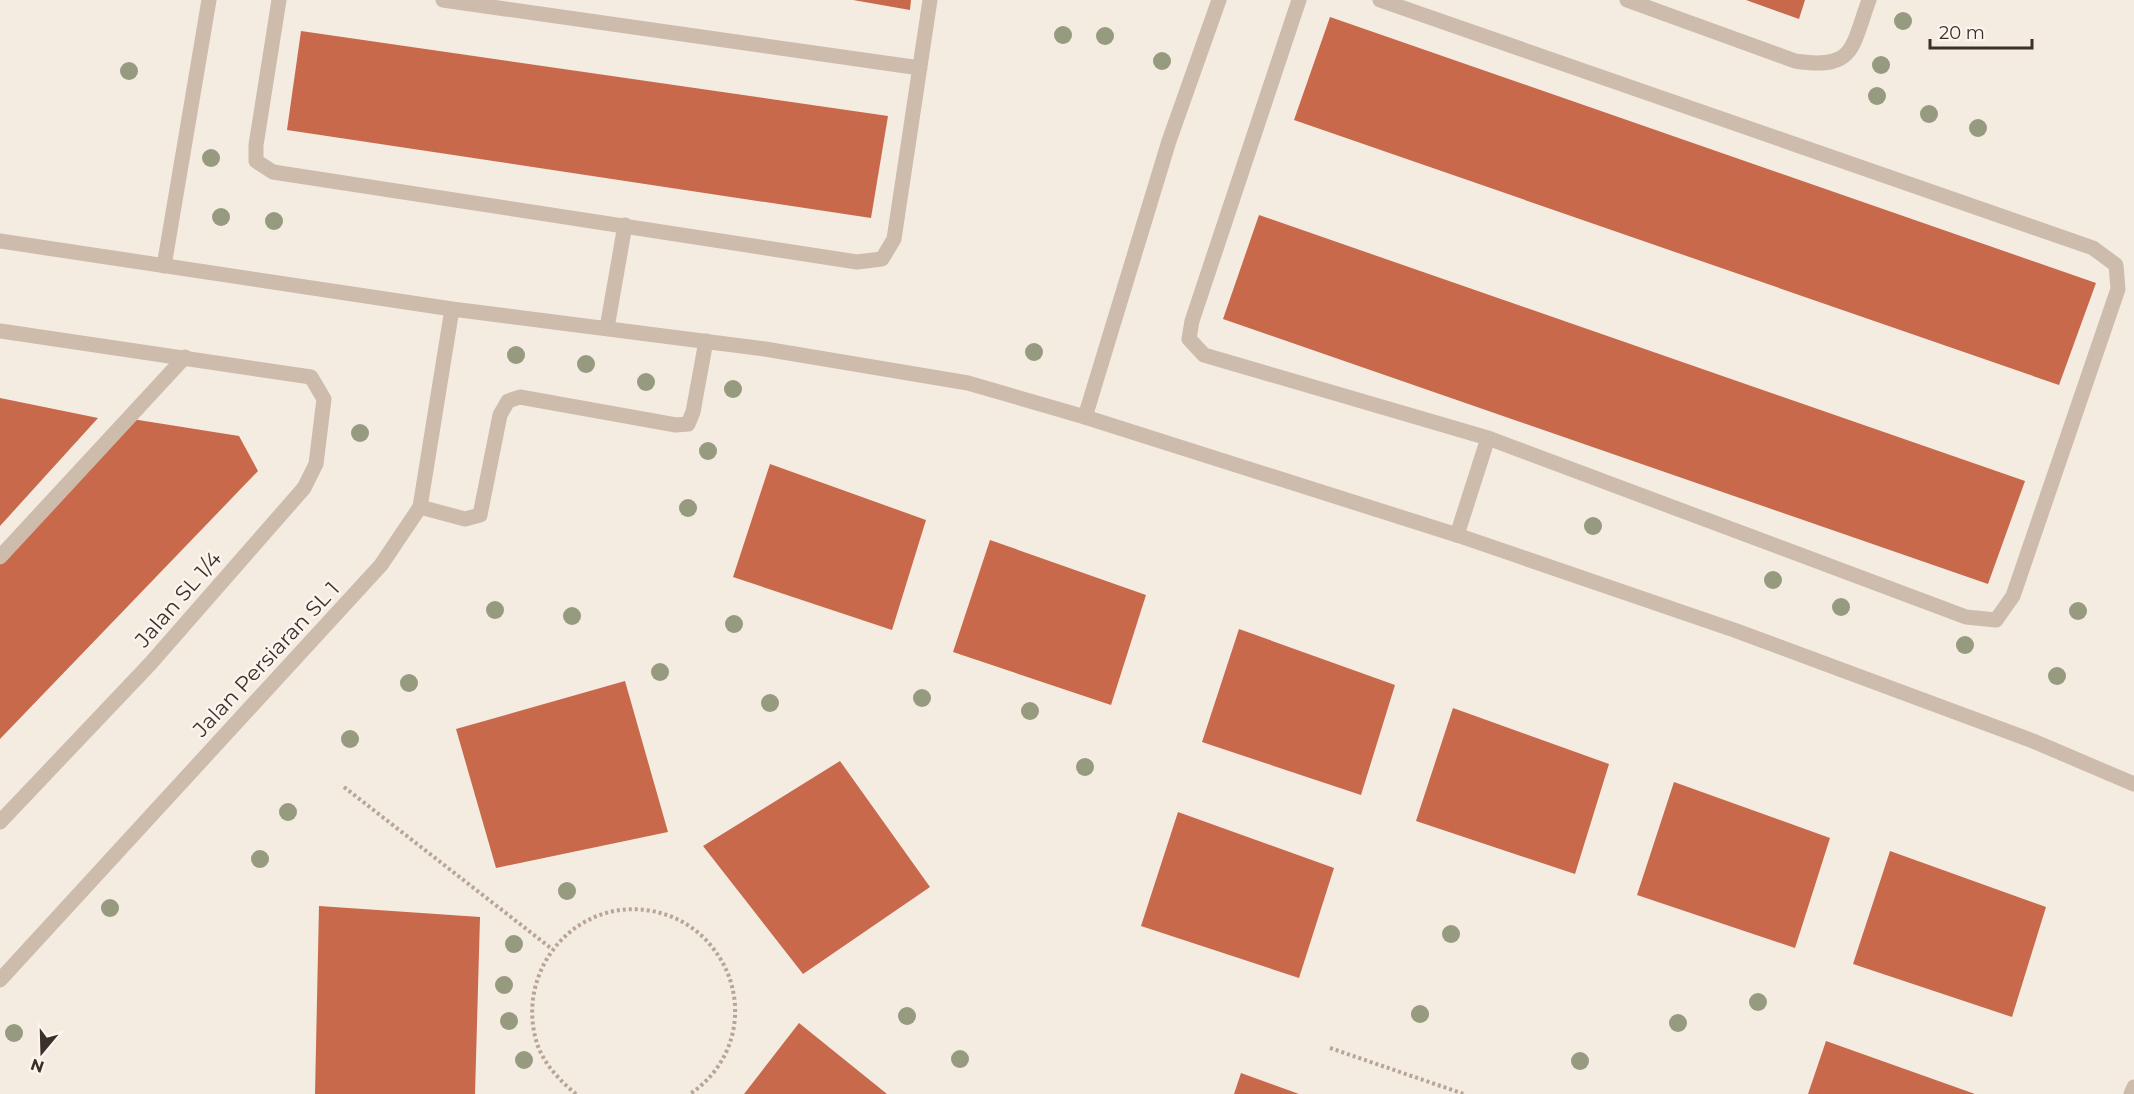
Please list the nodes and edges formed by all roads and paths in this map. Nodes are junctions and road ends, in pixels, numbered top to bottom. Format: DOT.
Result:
graph roads {
  1 [pos="209,0"];
  2 [pos="279,0"];
  3 [pos="443,0"];
  4 [pos="930,0"];
  5 [pos="1220,0"];
  6 [pos="1299,0"];
  7 [pos="1380,0"];
  8 [pos="1628,0"];
  9 [pos="1869,0"];
  10 [pos="920,68"];
  11 [pos="625,225"];
  12 [pos="0,241"];
  13 [pos="165,266"];
  14 [pos="452,309"];
  15 [pos="607,328"];
  16 [pos="0,331"];
  17 [pos="706,341"];
  18 [pos="185,357"];
  19 [pos="1085,417"];
  20 [pos="1488,438"];
  21 [pos="420,507"];
  22 [pos="1457,535"];
  23 [pos="0,556"];
  24 [pos="2134,784"];
  25 [pos="344,787"];
  26 [pos="0,822"];
  27 [pos="552,949"];
  28 [pos="0,980"];
  29 [pos="1330,1048"];
  30 [pos="2134,1087"];
  31 [pos="576,1094"];
  32 [pos="690,1094"];
  33 [pos="1464,1094"];
  34 [pos="2131,1094"];
  1 -- 13 [label="street"];
  2 -- 11 [label="street"];
  3 -- 10 [label="street"];
  4 -- 10 [label="street"];
  5 -- 19 [label="street"];
  6 -- 20 [label="street"];
  7 -- 20 [label="street"];
  8 -- 9 [label="street"];
  10 -- 11 [label="street"];
  11 -- 15 [label="street"];
  12 -- 13 [label="street"];
  13 -- 14 [label="street"];
  14 -- 15 [label="street"];
  14 -- 21 [label="street, Jalan Persiaran SL 1"];
  15 -- 17 [label="street"];
  16 -- 18 [label="street"];
  17 -- 19 [label="street"];
  17 -- 21 [label="street"];
  18 -- 23 [label="street"];
  18 -- 26 [label="street, Jalan SL 1/4"];
  19 -- 22 [label="street"];
  20 -- 22 [label="street"];
  21 -- 28 [label="street, Jalan Persiaran SL 1"];
  22 -- 24 [label="street"];
  25 -- 27 [label="path"];
  27 -- 31 [label="path"];
  27 -- 32 [label="path"];
  29 -- 33 [label="path"];
  30 -- 34 [label="street"];
}
